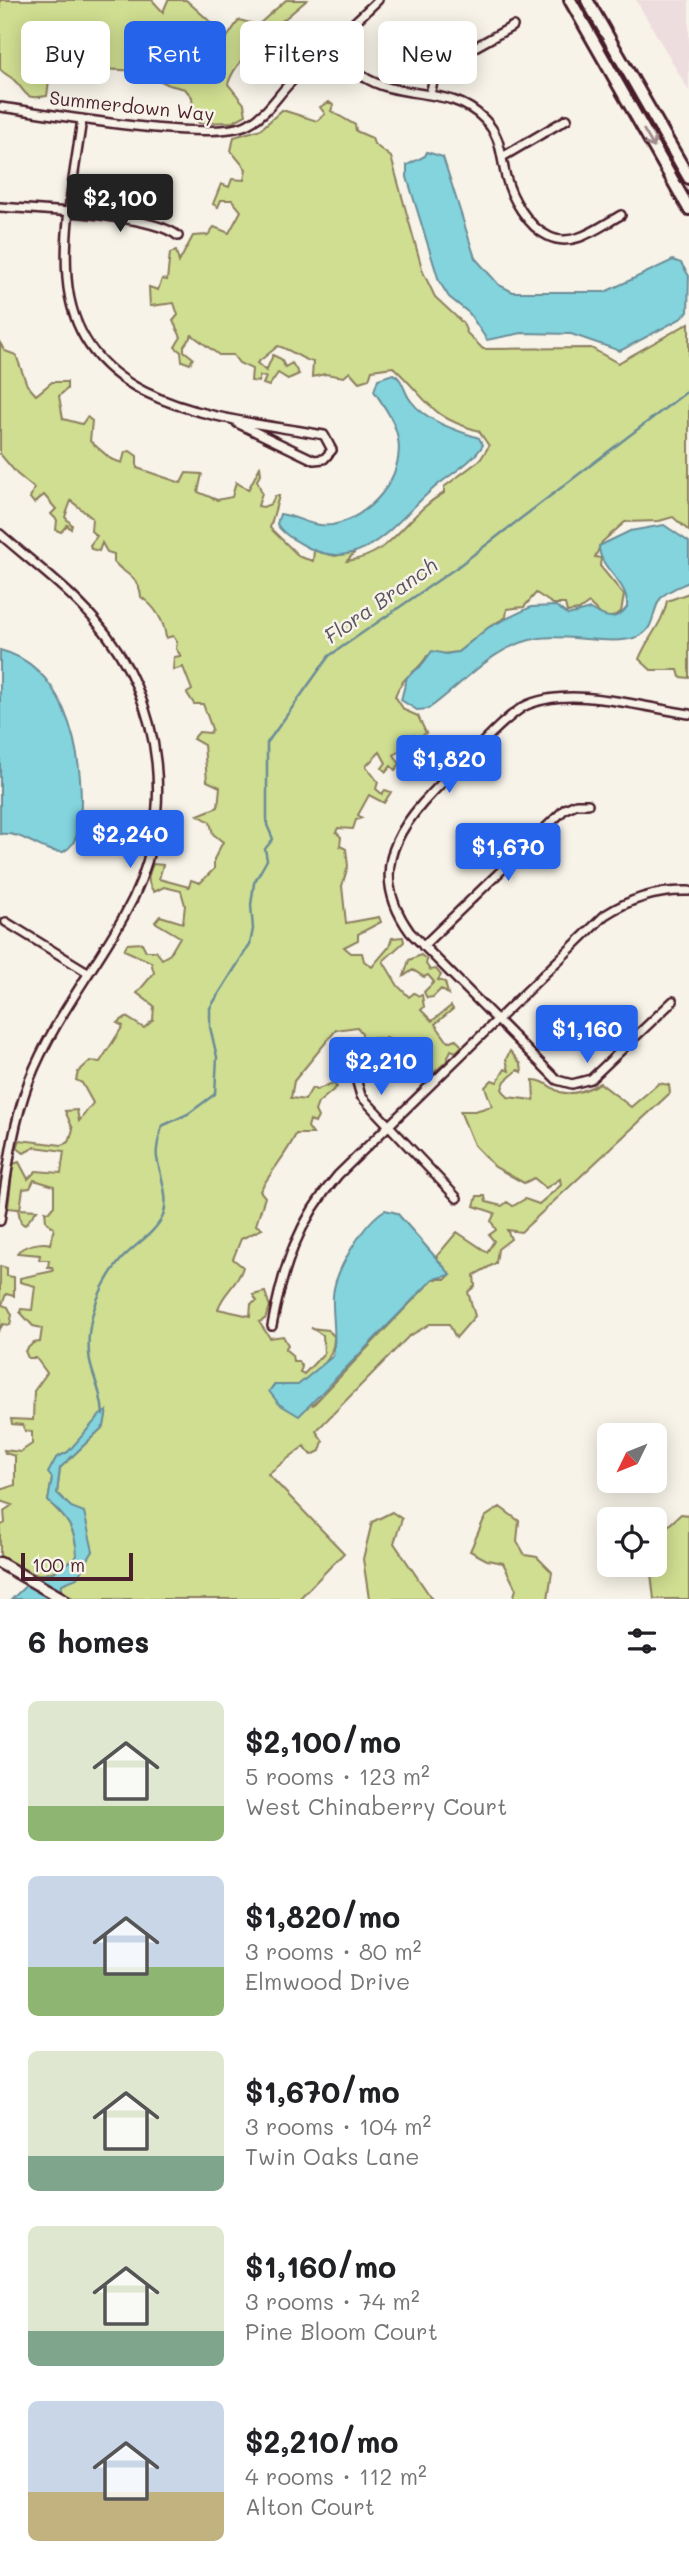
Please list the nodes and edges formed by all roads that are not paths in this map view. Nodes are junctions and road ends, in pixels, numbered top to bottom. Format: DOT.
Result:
graph roads {
  1 [pos="378,0"];
  2 [pos="570,0"];
  3 [pos="587,0"];
  4 [pos="356,21"];
  5 [pos="513,26"];
  6 [pos="628,72"];
  7 [pos="364,76"];
  8 [pos="615,80"];
  9 [pos="289,84"];
  10 [pos="430,94"];
  11 [pos="0,107"];
  12 [pos="82,119"];
  13 [pos="567,119"];
  14 [pos="504,156"];
  15 [pos="689,178"];
  16 [pos="0,207"];
  17 [pos="689,209"];
  18 [pos="70,212"];
  19 [pos="621,215"];
  20 [pos="178,236"];
  21 [pos="237,422"];
  22 [pos="0,534"];
  23 [pos="8,541"];
  24 [pos="0,549"];
  25 [pos="689,714"];
  26 [pos="588,804"];
  27 [pos="689,891"];
  28 [pos="6,922"];
  29 [pos="424,946"];
  30 [pos="89,973"];
  31 [pos="673,1001"];
  32 [pos="496,1021"];
  33 [pos="355,1075"];
  34 [pos="388,1126"];
  35 [pos="457,1198"];
  36 [pos="0,1221"];
  37 [pos="272,1326"];
  38 [pos="0,1563"];
  39 [pos="60,1597"];
  1 -- 4 [label="street, Summerdown Way"];
  2 -- 8 [label="main road"];
  3 -- 6 [label="main road"];
  5 -- 10 [label="street"];
  6 -- 8 [label="main road"];
  6 -- 15 [label="main road"];
  7 -- 10 [label="street"];
  8 -- 17 [label="main road, one-way"];
  9 -- 12 [label="street, Summerdown Way"];
  10 -- 14 [label="street"];
  11 -- 12 [label="street, Summerdown Way"];
  12 -- 18 [label="street"];
  13 -- 14 [label="street"];
  14 -- 19 [label="street"];
  16 -- 18 [label="street"];
  18 -- 20 [label="street"];
  18 -- 21 [label="street"];
  21 -- 21 [label="street"];
  22 -- 23 [label="street"];
  23 -- 24 [label="street"];
  23 -- 30 [label="street"];
  25 -- 29 [label="street"];
  26 -- 29 [label="street"];
  27 -- 32 [label="street"];
  28 -- 30 [label="street"];
  29 -- 32 [label="street"];
  30 -- 36 [label="street"];
  31 -- 32 [label="street"];
  32 -- 34 [label="street"];
  33 -- 34 [label="street"];
  34 -- 35 [label="street"];
  34 -- 37 [label="street"];
  38 -- 39 [label="street"];
}
